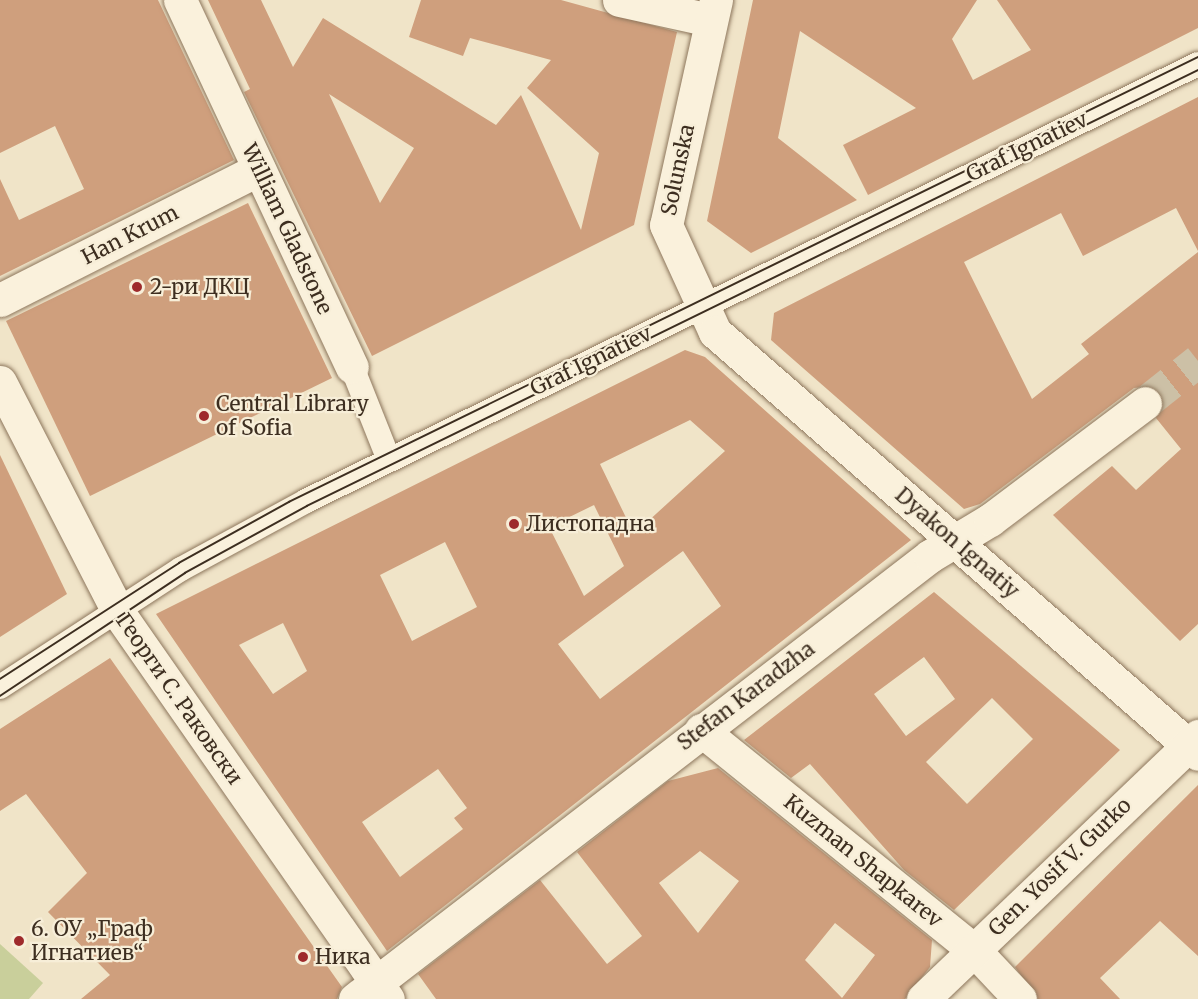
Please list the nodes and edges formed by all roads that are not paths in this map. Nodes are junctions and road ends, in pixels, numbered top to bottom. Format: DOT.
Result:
graph roads {
  1 [pos="180,0"];
  2 [pos="619,0"];
  3 [pos="714,10"];
  4 [pos="1198,64"];
  5 [pos="259,169"];
  6 [pos="0,300"];
  7 [pos="709,319"];
  8 [pos="352,367"];
  9 [pos="0,382"];
  10 [pos="1145,403"];
  11 [pos="389,460"];
  12 [pos="955,541"];
  13 [pos="117,611"];
  14 [pos="0,687"];
  15 [pos="700,729"];
  16 [pos="1195,745"];
  17 [pos="974,950"];
  18 [pos="373,993"];
  19 [pos="923,999"];
  20 [pos="1020,999"];
  1 -- 5 [label="street, William Gladstone"];
  2 -- 3 [label="street"];
  3 -- 7 [label="street, Solunska"];
  4 -- 7 [label="street, Graf Ignatiev"];
  5 -- 6 [label="street, Han Krum"];
  5 -- 8 [label="street, William Gladstone"];
  7 -- 11 [label="street, Graf Ignatiev"];
  7 -- 12 [label="street, Dyakon Ignatiy"];
  8 -- 11 [label="street, William Gladstone"];
  9 -- 13 [label="street, Георги С. Раковски"];
  10 -- 12 [label="street, Stefan Karadzha"];
  11 -- 13 [label="street, Graf Ignatiev"];
  12 -- 15 [label="street, Stefan Karadzha"];
  12 -- 16 [label="street, Dyakon Ignatiy"];
  13 -- 14 [label="street, Graf Ignatiev"];
  13 -- 18 [label="street, Георги С. Раковски"];
  15 -- 17 [label="street, Kuzman Shapkarev"];
  15 -- 18 [label="street, Stefan Karadzha"];
  16 -- 17 [label="street, Gen. Yosif V. Gurko"];
  17 -- 19 [label="street, Gen. Yosif V. Gurko"];
  17 -- 20 [label="street, Kuzman Shapkarev"];
}
